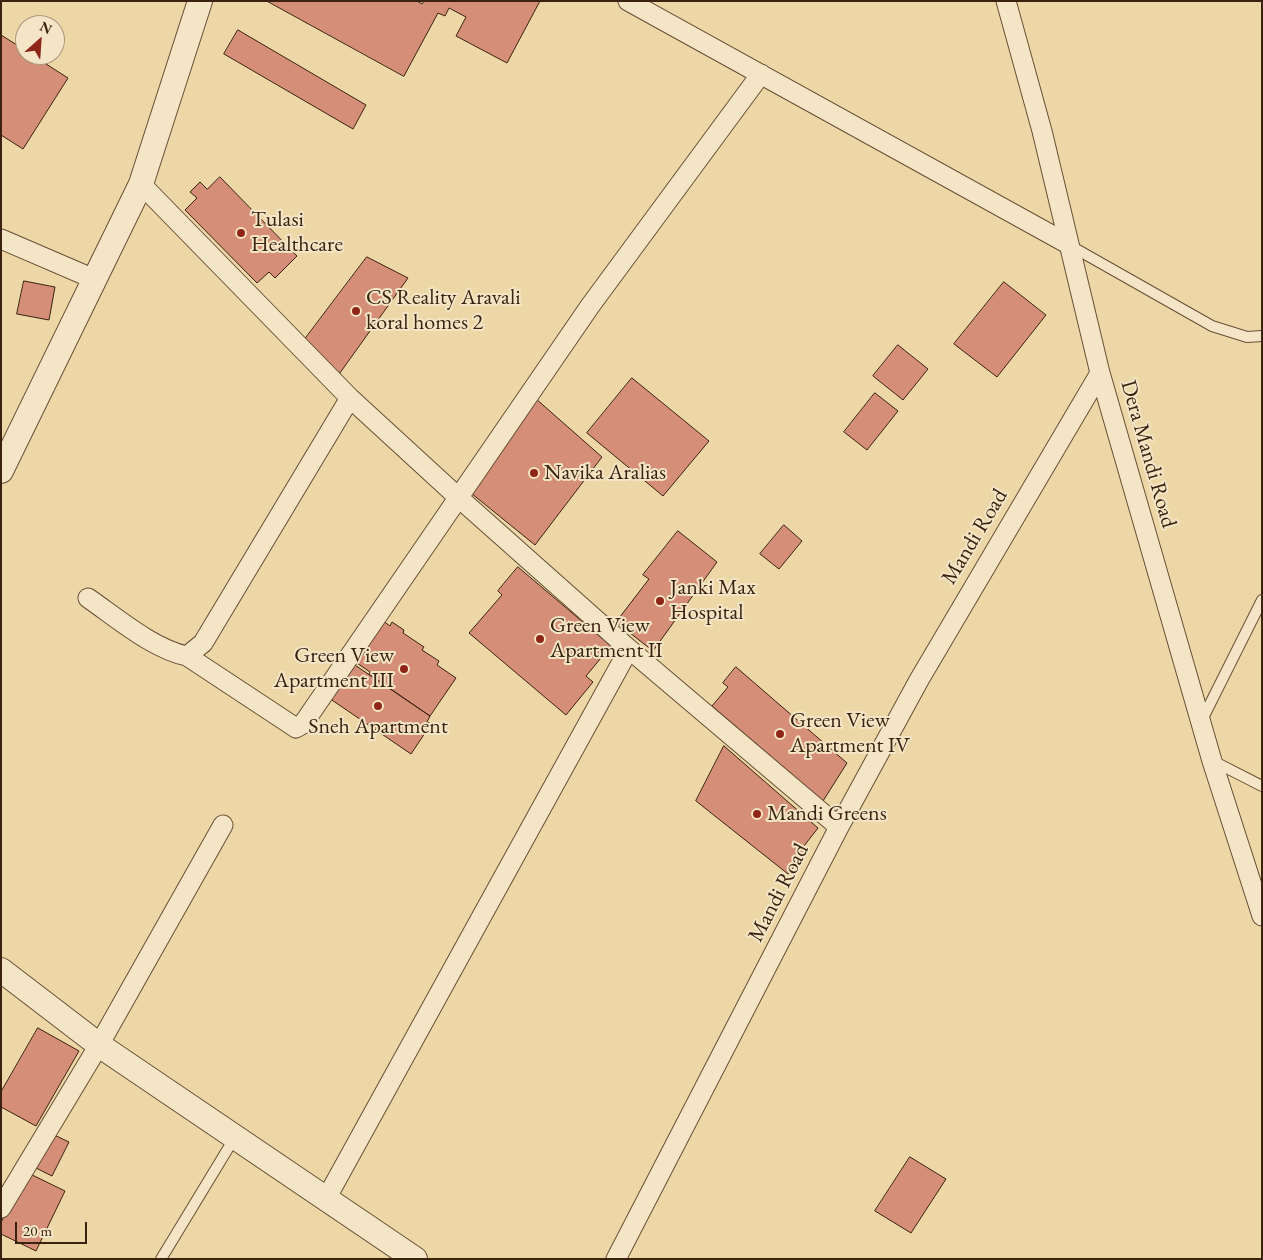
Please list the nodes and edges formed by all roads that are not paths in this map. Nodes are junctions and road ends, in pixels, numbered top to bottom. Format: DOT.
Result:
graph roads {
  1 [pos="200,1"];
  2 [pos="628,1"];
  3 [pos="1006,1"];
  4 [pos="761,74"];
  5 [pos="141,184"];
  6 [pos="1,239"];
  7 [pos="1068,244"];
  8 [pos="94,279"];
  9 [pos="1262,336"];
  10 [pos="1100,373"];
  11 [pos="350,398"];
  12 [pos="1,471"];
  13 [pos="459,498"];
  14 [pos="88,598"];
  15 [pos="1262,600"];
  16 [pos="629,649"];
  17 [pos="187,656"];
  18 [pos="1201,722"];
  19 [pos="1212,761"];
  20 [pos="1262,786"];
  21 [pos="223,825"];
  22 [pos="839,827"];
  23 [pos="1262,916"];
  24 [pos="1,970"];
  25 [pos="99,1045"];
  26 [pos="234,1136"];
  27 [pos="326,1199"];
  28 [pos="1,1208"];
  29 [pos="161,1259"];
  30 [pos="415,1259"];
  31 [pos="616,1259"];
  1 -- 5 [label="street"];
  2 -- 4 [label="street"];
  3 -- 7 [label="street, Dera Mandi Road"];
  4 -- 7 [label="street"];
  4 -- 13 [label="street"];
  5 -- 8 [label="street"];
  5 -- 11 [label="street"];
  6 -- 8 [label="street"];
  7 -- 9 [label="lane"];
  7 -- 10 [label="street, Dera Mandi Road"];
  8 -- 12 [label="street"];
  10 -- 18 [label="street, Dera Mandi Road"];
  10 -- 22 [label="street, Mandi Road"];
  11 -- 13 [label="street"];
  11 -- 17 [label="street"];
  13 -- 16 [label="street"];
  13 -- 17 [label="street"];
  14 -- 17 [label="street"];
  15 -- 18 [label="lane"];
  16 -- 22 [label="street"];
  16 -- 27 [label="street"];
  18 -- 19 [label="street, Dera Mandi Road"];
  19 -- 20 [label="lane"];
  19 -- 23 [label="street, Dera Mandi Road"];
  21 -- 25 [label="street"];
  22 -- 31 [label="street, Mandi Road"];
  24 -- 25 [label="street"];
  25 -- 26 [label="street"];
  25 -- 28 [label="street"];
  26 -- 27 [label="street"];
  26 -- 29 [label="lane"];
  27 -- 30 [label="street"];
}
